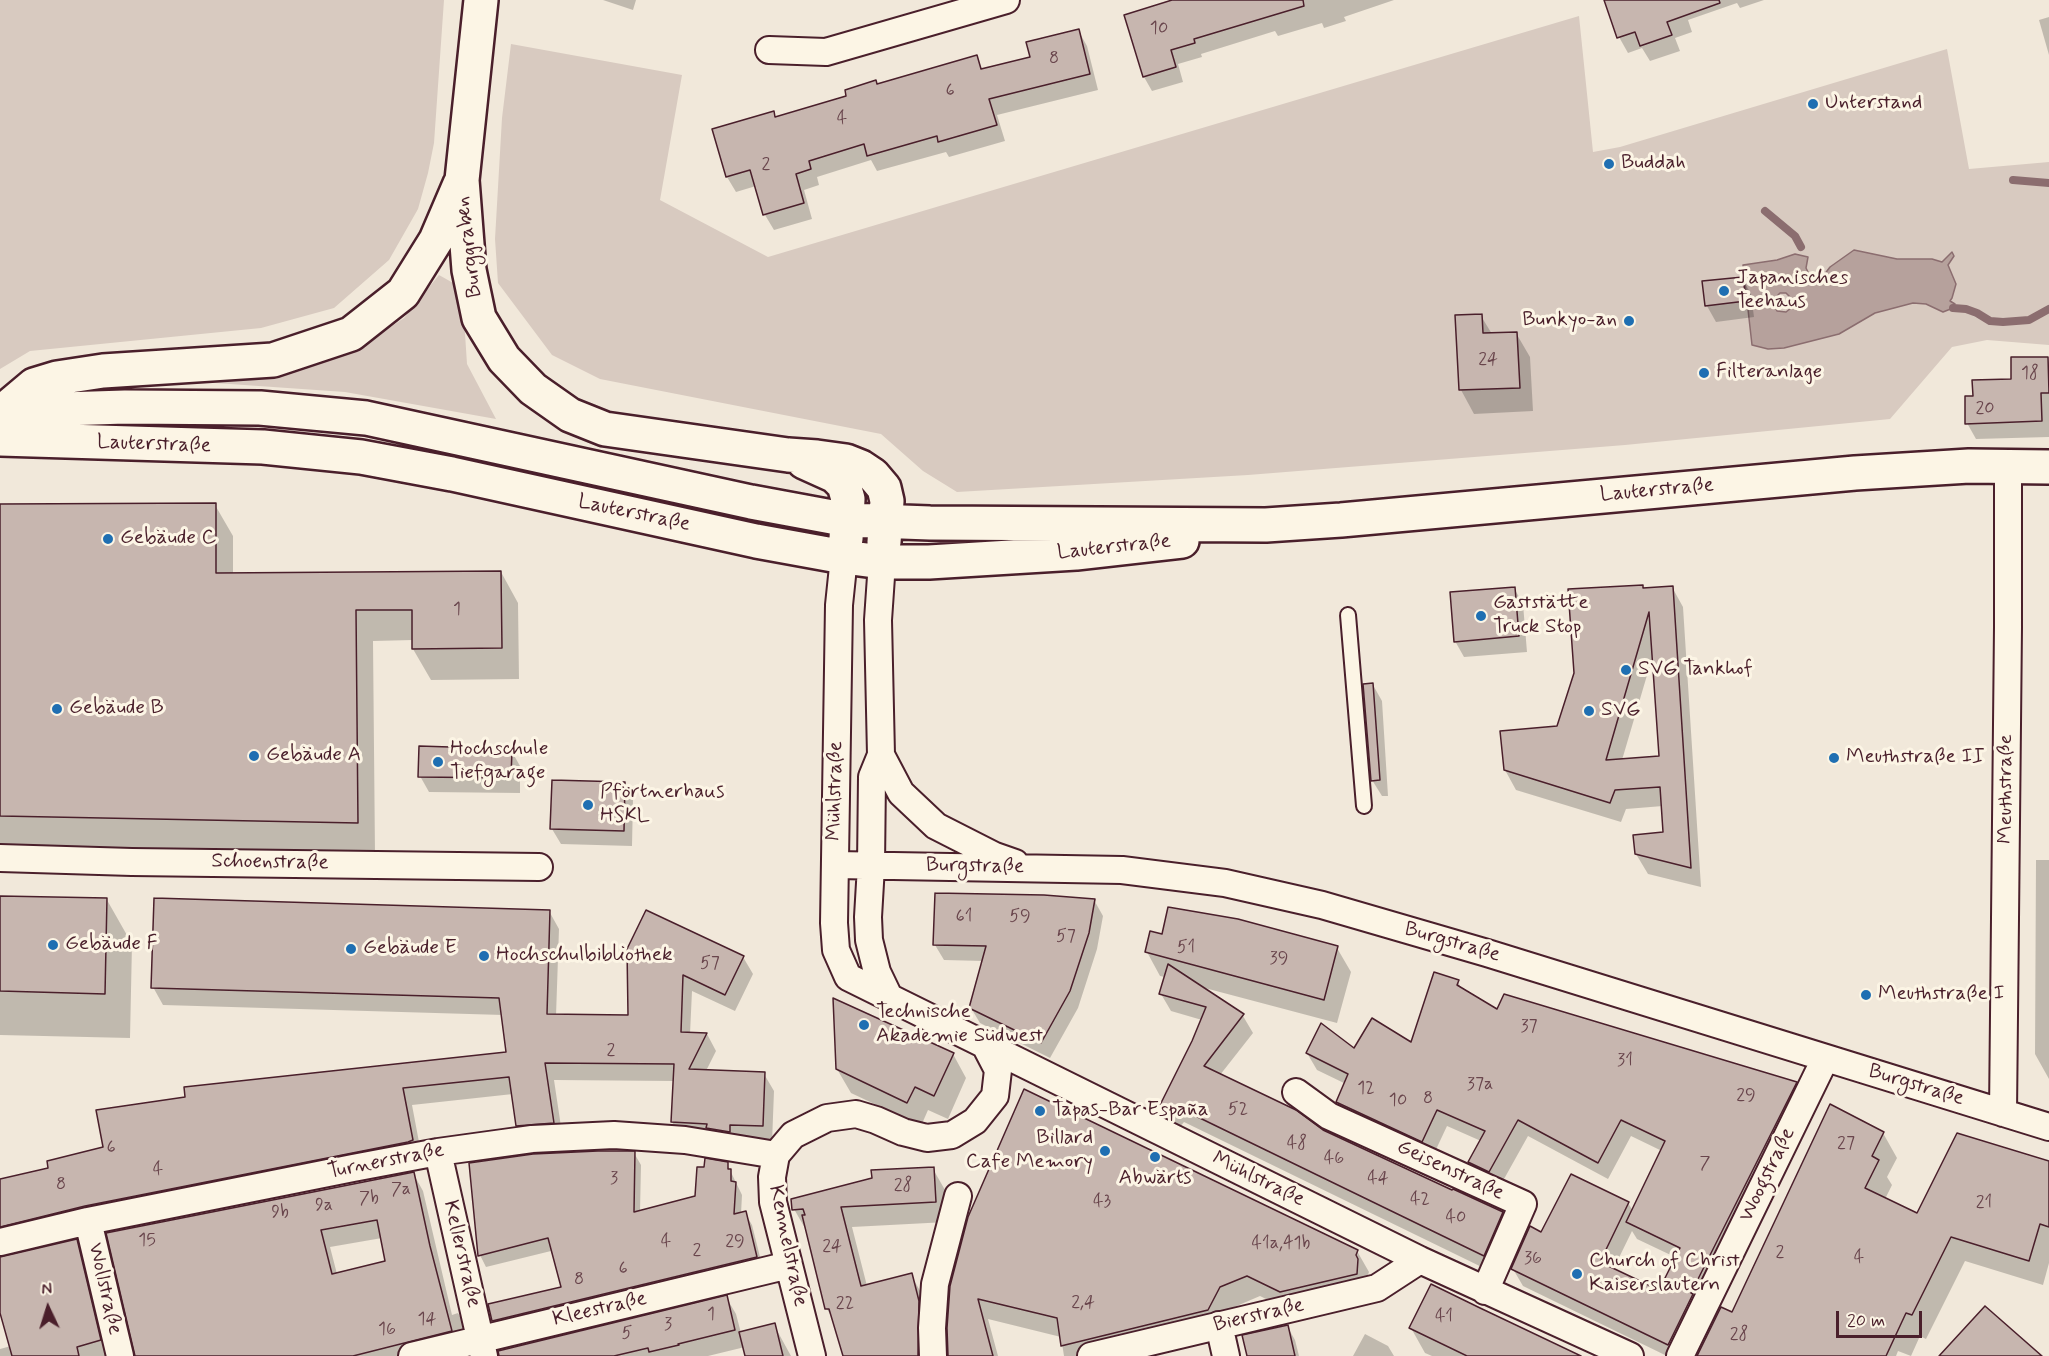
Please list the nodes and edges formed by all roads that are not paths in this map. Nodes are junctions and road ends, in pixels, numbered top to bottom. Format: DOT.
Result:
graph roads {
  1 [pos="481,0"];
  2 [pos="1006,0"];
  3 [pos="769,50"];
  4 [pos="462,180"];
  5 [pos="1,420"];
  6 [pos="788,455"];
  7 [pos="2008,465"];
  8 [pos="2049,467"];
  9 [pos="848,520"];
  10 [pos="885,521"];
  11 [pos="1266,525"];
  12 [pos="844,557"];
  13 [pos="882,562"];
  14 [pos="1348,615"];
  15 [pos="881,755"];
  16 [pos="1364,806"];
  17 [pos="0,858"];
  18 [pos="836,865"];
  19 [pos="871,866"];
  20 [pos="539,867"];
  21 [pos="1030,868"];
  22 [pos="889,997"];
  23 [pos="985,1045"];
  24 [pos="1825,1059"];
  25 [pos="1296,1092"];
  26 [pos="2003,1113"];
  27 [pos="2049,1127"];
  28 [pos="438,1152"];
  29 [pos="776,1155"];
  30 [pos="958,1196"];
  31 [pos="87,1221"];
  32 [pos="0,1242"];
  33 [pos="1420,1260"];
  34 [pos="789,1265"];
  35 [pos="1485,1291"];
  36 [pos="1219,1326"];
  37 [pos="482,1348"];
  38 [pos="1141,1350"];
  39 [pos="120,1356"];
  40 [pos="412,1356"];
  41 [pos="813,1356"];
  42 [pos="933,1356"];
  43 [pos="1091,1356"];
  44 [pos="1226,1356"];
  45 [pos="1630,1356"];
  46 [pos="1680,1356"];
  1 -- 4 [label="main road, Burggraben"];
  2 -- 3 [label="street"];
  4 -- 5 [label="main road"];
  4 -- 6 [label="main road, Burggraben"];
  5 -- 9 [label="main road, Lauterstraße"];
  5 -- 12 [label="main road, Lauterstraße"];
  6 -- 9 [label="main road, Burggraben"];
  6 -- 10 [label="main road, Burggraben"];
  7 -- 8 [label="main road, Lauterstraße"];
  7 -- 11 [label="main road, Lauterstraße"];
  7 -- 26 [label="street, Meuthstraße"];
  9 -- 10 [label="main road, Lauterstraße"];
  9 -- 12 [label="main road"];
  10 -- 11 [label="main road, Lauterstraße"];
  10 -- 13 [label="main road, Burggraben"];
  11 -- 13 [label="main road, Lauterstraße"];
  12 -- 13 [label="main road, Lauterstraße"];
  12 -- 18 [label="street, Mühlstraße"];
  13 -- 15 [label="street, Mühlstraße"];
  14 -- 16 [label="lane"];
  15 -- 19 [label="street, Mühlstraße"];
  15 -- 21 [label="street, Mühlstraße"];
  17 -- 20 [label="street, Schoenstraße"];
  18 -- 19 [label="street, Burgstraße"];
  18 -- 22 [label="street, Mühlstraße"];
  19 -- 21 [label="street, Burgstraße"];
  19 -- 22 [label="street, Mühlstraße"];
  21 -- 24 [label="street, Burgstraße"];
  22 -- 23 [label="street, Mühlstraße"];
  23 -- 29 [label="street, Kennelstraße"];
  23 -- 33 [label="street, Mühlstraße"];
  24 -- 26 [label="street, Burgstraße"];
  24 -- 46 [label="street, Woogstraße"];
  25 -- 35 [label="street, Geisenstraße"];
  26 -- 27 [label="street, Burgstraße"];
  28 -- 29 [label="street, Turnerstraße"];
  28 -- 31 [label="street, Turnerstraße"];
  28 -- 37 [label="street, Kellerstraße"];
  29 -- 34 [label="street, Kennelstraße"];
  30 -- 42 [label="street"];
  31 -- 32 [label="street, Turnerstraße"];
  31 -- 39 [label="street, Wollstraße"];
  33 -- 35 [label="street, Mühlstraße"];
  33 -- 36 [label="street, Bierstraße"];
  34 -- 37 [label="street, Kleestraße"];
  34 -- 41 [label="street, Kennelstraße"];
  35 -- 45 [label="street, Mühlstraße"];
  36 -- 38 [label="street, Bierstraße"];
  36 -- 44 [label="street"];
  37 -- 40 [label="street, Kleestraße"];
  38 -- 43 [label="street, Bierstraße"];
}
